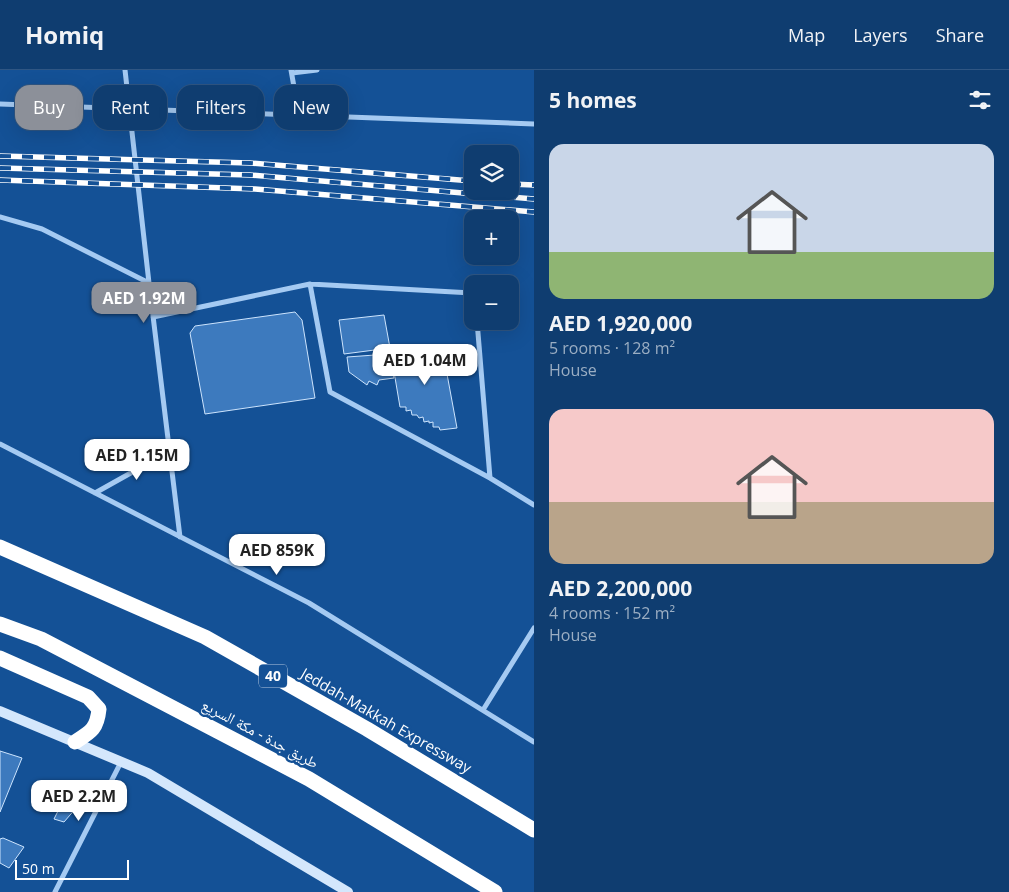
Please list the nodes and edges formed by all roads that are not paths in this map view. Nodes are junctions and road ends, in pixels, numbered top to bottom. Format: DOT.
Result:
graph roads {
  1 [pos="125,70"];
  2 [pos="317,70"];
  3 [pos="292,72"];
  4 [pos="127,85"];
  5 [pos="294,85"];
  6 [pos="0,104"];
  7 [pos="93,107"];
  8 [pos="167,110"];
  9 [pos="274,114"];
  10 [pos="348,117"];
  11 [pos="534,124"];
  12 [pos="132,130"];
  13 [pos="0,217"];
  14 [pos="149,283"];
  15 [pos="310,284"];
  16 [pos="464,293"];
  17 [pos="153,317"];
  18 [pos="478,330"];
  19 [pos="0,444"];
  20 [pos="170,451"];
  21 [pos="490,478"];
  22 [pos="95,493"];
  23 [pos="534,505"];
  24 [pos="180,537"];
  25 [pos="0,547"];
  26 [pos="0,624"];
  27 [pos="534,628"];
  28 [pos="0,658"];
  29 [pos="0,710"];
  30 [pos="483,710"];
  31 [pos="75,742"];
  32 [pos="534,742"];
  33 [pos="121,762"];
  34 [pos="534,830"];
  35 [pos="55,892"];
  36 [pos="348,892"];
  37 [pos="495,892"];
  1 -- 4 [label="street"];
  2 -- 3 [label="street"];
  3 -- 5 [label="street"];
  6 -- 7 [label="street"];
  8 -- 9 [label="street"];
  10 -- 11 [label="street"];
  12 -- 14 [label="street"];
  13 -- 14 [label="street"];
  14 -- 17 [label="street"];
  15 -- 16 [label="street"];
  15 -- 17 [label="street"];
  15 -- 21 [label="street"];
  17 -- 20 [label="street"];
  18 -- 21 [label="street"];
  19 -- 22 [label="street"];
  20 -- 22 [label="street"];
  20 -- 24 [label="street"];
  21 -- 23 [label="street"];
  22 -- 24 [label="street"];
  24 -- 30 [label="street"];
  25 -- 34 [label="highway, Jeddah-Makkah Expressway / 40"];
  26 -- 37 [label="highway, طريق جدة - مكة السريع"];
  27 -- 30 [label="street"];
  28 -- 31 [label="highway"];
  29 -- 31 [label="main road"];
  30 -- 32 [label="street"];
  31 -- 33 [label="main road"];
  33 -- 35 [label="street"];
  33 -- 36 [label="main road"];
}
